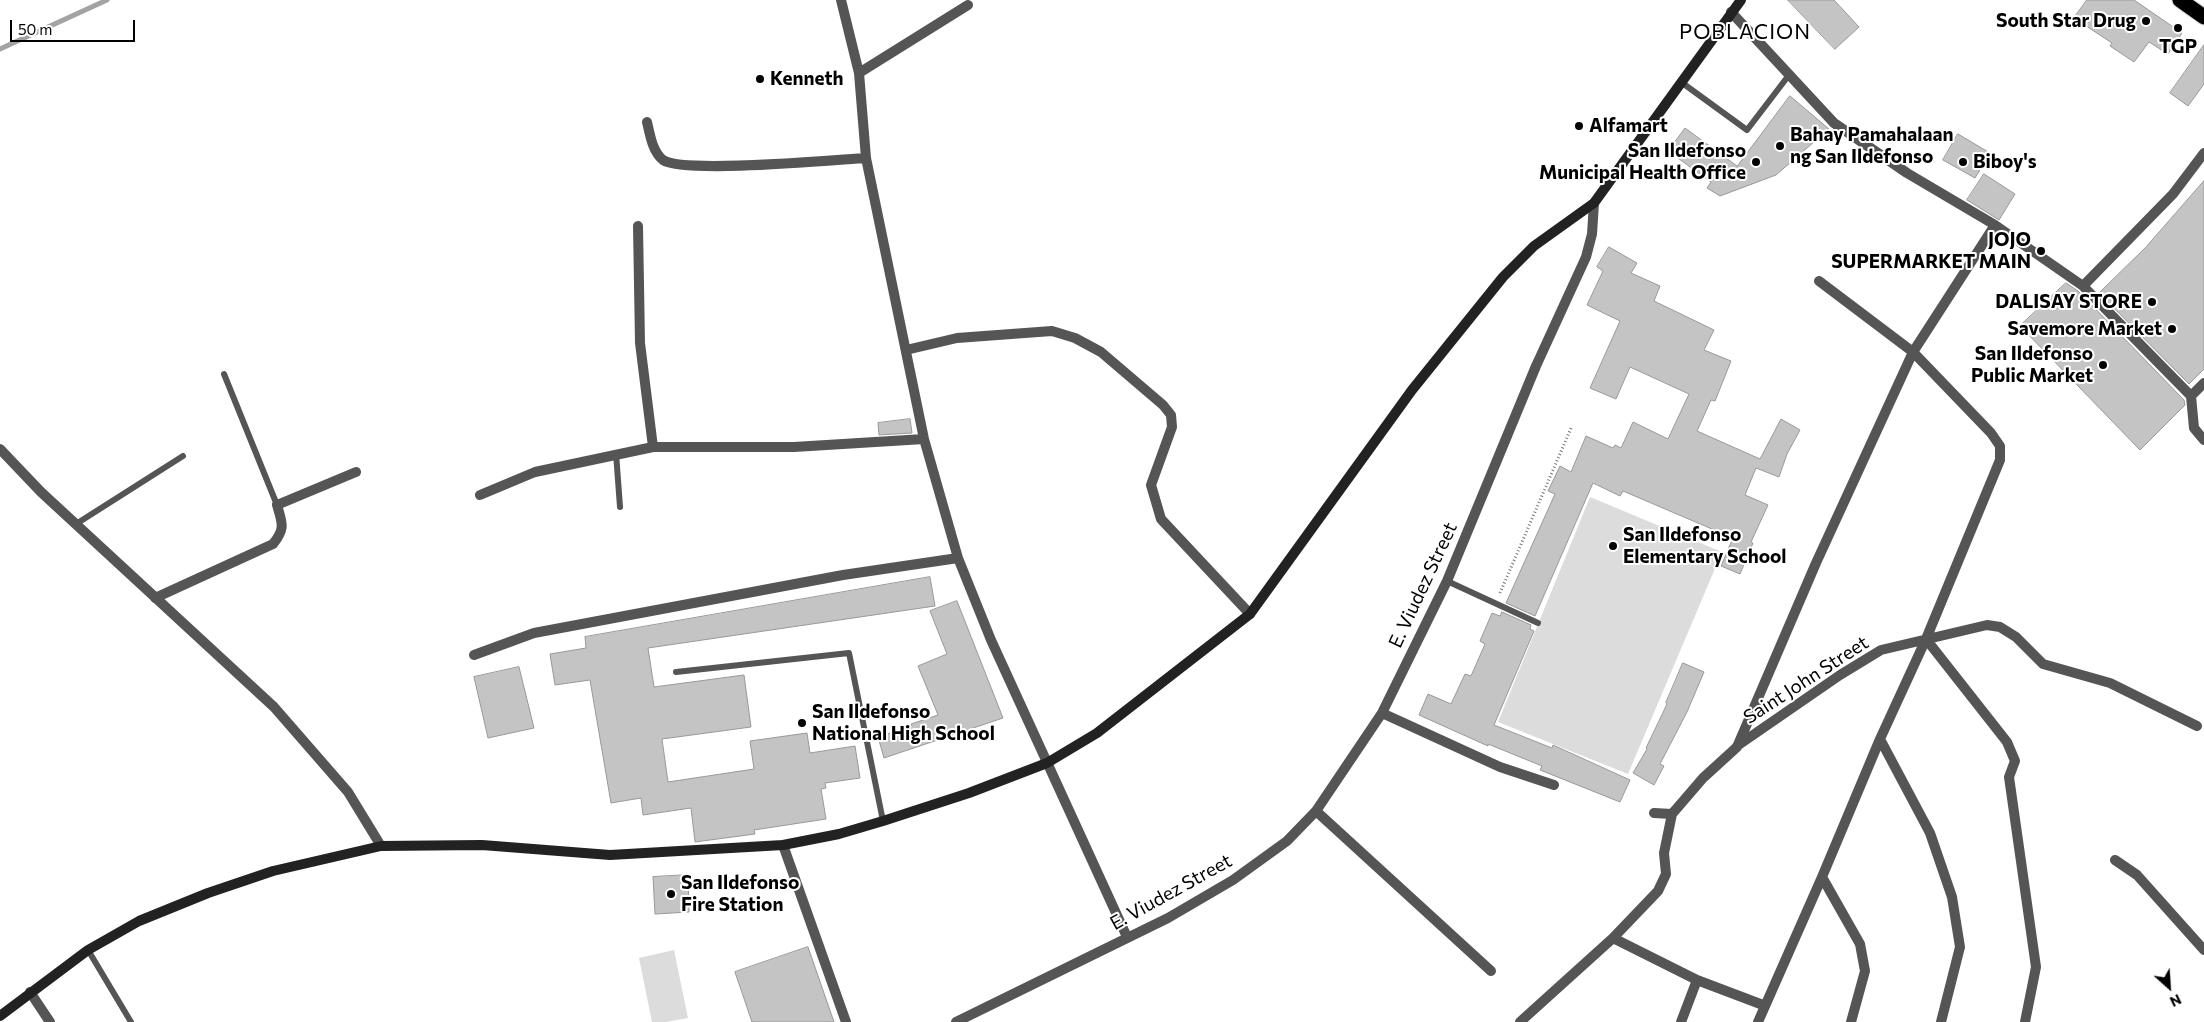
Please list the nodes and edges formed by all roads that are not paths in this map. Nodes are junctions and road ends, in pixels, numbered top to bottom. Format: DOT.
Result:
graph roads {
  1 [pos="841,0"];
  2 [pos="1741,0"];
  3 [pos="2180,0"];
  4 [pos="968,5"];
  5 [pos="1732,12"];
  6 [pos="2204,17"];
  7 [pos="859,73"];
  8 [pos="1789,75"];
  9 [pos="1681,82"];
  10 [pos="647,122"];
  11 [pos="2204,153"];
  12 [pos="866,158"];
  13 [pos="1594,203"];
  14 [pos="1995,225"];
  15 [pos="638,226"];
  16 [pos="1819,281"];
  17 [pos="2083,286"];
  18 [pos="906,350"];
  19 [pos="1913,352"];
  20 [pos="224,374"];
  21 [pos="2204,383"];
  22 [pos="2191,396"];
  23 [pos="924,440"];
  24 [pos="2204,440"];
  25 [pos="653,447"];
  26 [pos="0,449"];
  27 [pos="616,453"];
  28 [pos="183,456"];
  29 [pos="356,472"];
  30 [pos="480,495"];
  31 [pos="277,505"];
  32 [pos="620,507"];
  33 [pos="76,524"];
  34 [pos="958,558"];
  35 [pos="1447,582"];
  36 [pos="155,598"];
  37 [pos="1250,614"];
  38 [pos="1538,623"];
  39 [pos="1926,639"];
  40 [pos="474,656"];
  41 [pos="676,672"];
  42 [pos="1382,713"];
  43 [pos="2197,726"];
  44 [pos="1880,739"];
  45 [pos="1736,747"];
  46 [pos="1047,763"];
  47 [pos="1554,785"];
  48 [pos="1316,811"];
  49 [pos="1654,813"];
  50 [pos="1672,814"];
  51 [pos="883,821"];
  52 [pos="381,846"];
  53 [pos="783,846"];
  54 [pos="2116,860"];
  55 [pos="1822,877"];
  56 [pos="1127,937"];
  57 [pos="1614,938"];
  58 [pos="88,950"];
  59 [pos="2204,950"];
  60 [pos="1491,971"];
  61 [pos="1697,980"];
  62 [pos="30,992"];
  63 [pos="1764,1006"];
  64 [pos="0,1016"];
  65 [pos="50,1022"];
  66 [pos="131,1022"];
  67 [pos="846,1022"];
  68 [pos="956,1022"];
  69 [pos="1520,1022"];
  70 [pos="1681,1022"];
  71 [pos="1758,1022"];
  72 [pos="1851,1022"];
  73 [pos="1942,1022"];
  74 [pos="2025,1022"];
  1 -- 7 [label="street"];
  2 -- 5 [label="street"];
  3 -- 6 [label="highway"];
  4 -- 7 [label="street"];
  5 -- 8 [label="street"];
  5 -- 9 [label="street"];
  7 -- 12 [label="street"];
  8 -- 9 [label="lane"];
  8 -- 14 [label="street"];
  9 -- 13 [label="street"];
  10 -- 12 [label="street"];
  11 -- 17 [label="street"];
  12 -- 18 [label="street"];
  13 -- 35 [label="street, E. Viudez Street"];
  13 -- 37 [label="street"];
  14 -- 17 [label="street"];
  14 -- 19 [label="street"];
  15 -- 25 [label="street"];
  16 -- 19 [label="street"];
  17 -- 22 [label="street"];
  18 -- 23 [label="street"];
  18 -- 37 [label="street"];
  19 -- 39 [label="street"];
  19 -- 45 [label="street"];
  20 -- 31 [label="lane"];
  21 -- 22 [label="street"];
  22 -- 24 [label="street"];
  23 -- 25 [label="street"];
  23 -- 34 [label="street"];
  25 -- 27 [label="street"];
  26 -- 33 [label="street"];
  27 -- 30 [label="street"];
  27 -- 32 [label="lane"];
  28 -- 33 [label="lane"];
  29 -- 31 [label="street"];
  31 -- 36 [label="street"];
  33 -- 36 [label="street"];
  34 -- 40 [label="street"];
  34 -- 46 [label="street"];
  35 -- 38 [label="lane"];
  35 -- 42 [label="street, E. Viudez Street"];
  36 -- 52 [label="street"];
  37 -- 46 [label="street"];
  39 -- 43 [label="street, Saint John Street"];
  39 -- 44 [label="street"];
  39 -- 45 [label="street, Saint John Street"];
  39 -- 74 [label="street"];
  41 -- 51 [label="lane"];
  42 -- 47 [label="street"];
  42 -- 48 [label="street, E. Viudez Street"];
  44 -- 55 [label="street"];
  44 -- 73 [label="street"];
  45 -- 50 [label="street"];
  46 -- 51 [label="street"];
  46 -- 56 [label="street"];
  48 -- 56 [label="street, E. Viudez Street"];
  48 -- 60 [label="street"];
  49 -- 50 [label="street"];
  50 -- 57 [label="street"];
  51 -- 53 [label="street"];
  52 -- 53 [label="street"];
  52 -- 58 [label="street"];
  53 -- 67 [label="street"];
  54 -- 59 [label="street"];
  55 -- 63 [label="street"];
  55 -- 72 [label="street"];
  56 -- 68 [label="street, E. Viudez Street"];
  57 -- 61 [label="street"];
  57 -- 69 [label="street"];
  58 -- 62 [label="street"];
  58 -- 66 [label="lane"];
  61 -- 63 [label="street"];
  61 -- 70 [label="street"];
  62 -- 64 [label="street"];
  62 -- 65 [label="street"];
  63 -- 71 [label="street"];
}
